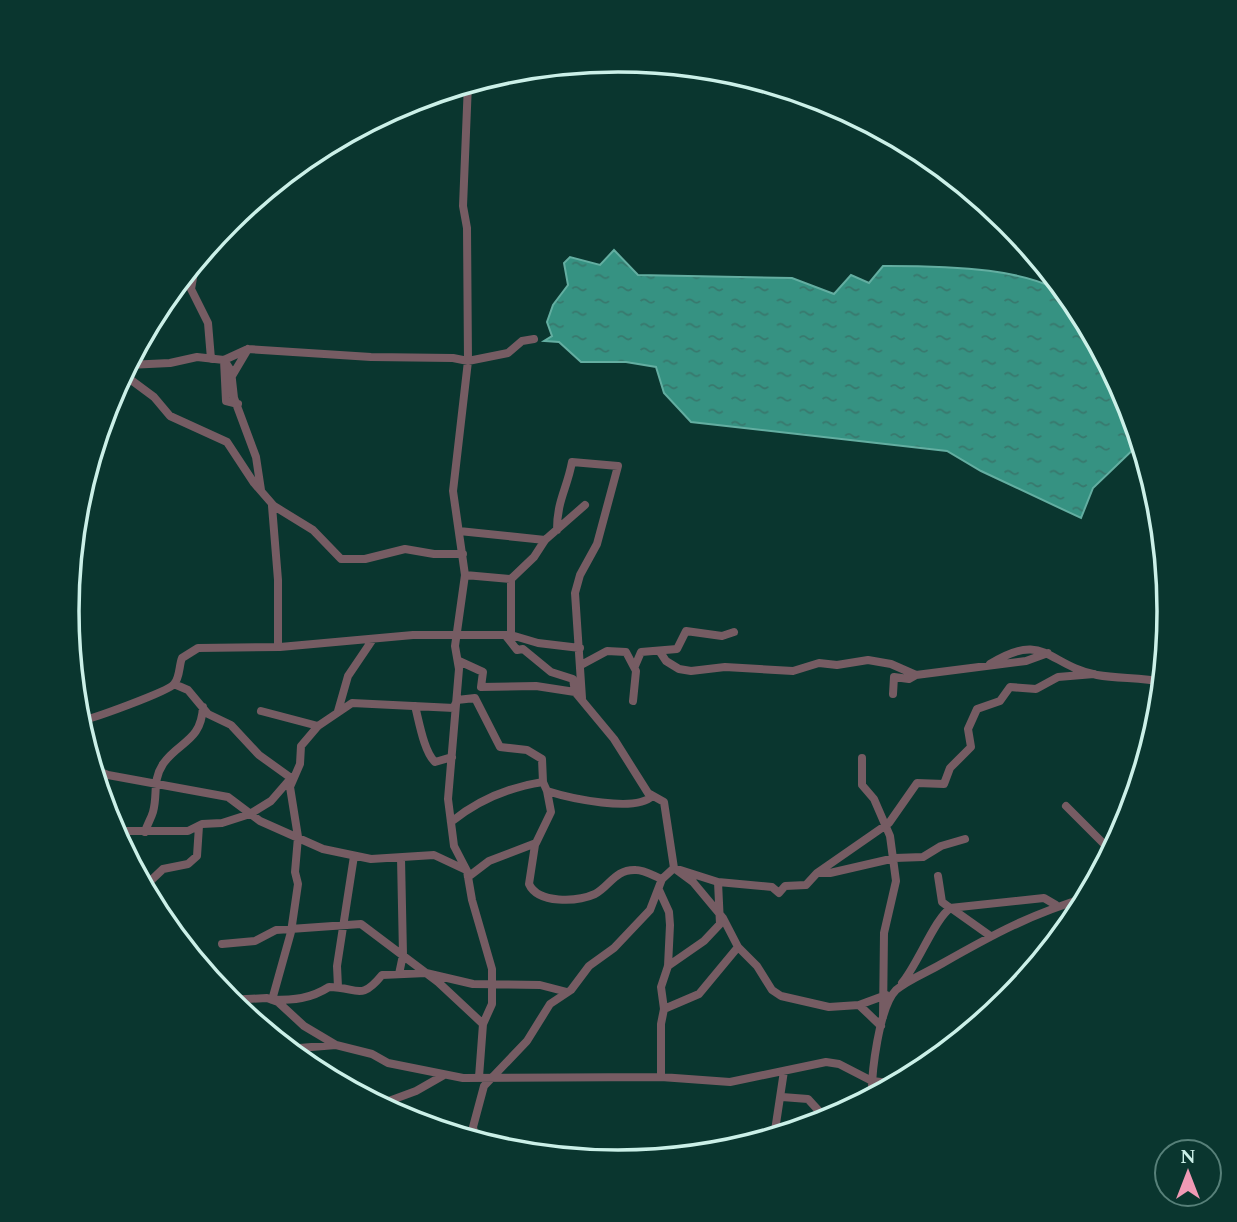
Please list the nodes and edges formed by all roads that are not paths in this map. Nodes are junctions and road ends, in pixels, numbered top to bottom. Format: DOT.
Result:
graph roads {
  1 [pos="468,93"];
  2 [pos="192,281"];
  3 [pos="534,339"];
  4 [pos="247,349"];
  5 [pos="211,359"];
  6 [pos="224,360"];
  7 [pos="468,361"];
  8 [pos="139,364"];
  9 [pos="232,376"];
  10 [pos="131,380"];
  11 [pos="238,404"];
  12 [pos="262,492"];
  13 [pos="585,505"];
  14 [pos="272,506"];
  15 [pos="557,530"];
  16 [pos="459,531"];
  17 [pos="545,540"];
  18 [pos="463,554"];
  19 [pos="465,575"];
  20 [pos="510,579"];
  21 [pos="734,632"];
  22 [pos="508,635"];
  23 [pos="457,637"];
  24 [pos="373,639"];
  25 [pos="278,647"];
  26 [pos="580,648"];
  27 [pos="660,652"];
  28 [pos="1048,653"];
  29 [pos="459,661"];
  30 [pos="990,664"];
  31 [pos="581,665"];
  32 [pos="635,666"];
  33 [pos="1094,674"];
  34 [pos="916,675"];
  35 [pos="1153,680"];
  36 [pos="174,684"];
  37 [pos="894,694"];
  38 [pos="578,695"];
  39 [pos="633,701"];
  40 [pos="415,706"];
  41 [pos="203,707"];
  42 [pos="454,709"];
  43 [pos="261,711"];
  44 [pos="338,711"];
  45 [pos="91,719"];
  46 [pos="318,726"];
  47 [pos="452,757"];
  48 [pos="862,758"];
  49 [pos="105,774"];
  50 [pos="291,778"];
  51 [pos="542,782"];
  52 [pos="154,783"];
  53 [pos="548,791"];
  54 [pos="652,796"];
  55 [pos="1066,806"];
  56 [pos="250,814"];
  57 [pos="451,822"];
  58 [pos="199,825"];
  59 [pos="886,825"];
  60 [pos="127,831"];
  61 [pos="145,832"];
  62 [pos="298,837"];
  63 [pos="965,839"];
  64 [pos="1104,844"];
  65 [pos="535,845"];
  66 [pos="354,856"];
  67 [pos="401,858"];
  68 [pos="892,859"];
  69 [pos="674,868"];
  70 [pos="817,873"];
  71 [pos="468,874"];
  72 [pos="938,876"];
  73 [pos="662,879"];
  74 [pos="151,881"];
  75 [pos="718,882"];
  76 [pos="659,890"];
  77 [pos="1074,901"];
  78 [pos="1056,905"];
  79 [pos="951,908"];
  80 [pos="720,915"];
  81 [pos="343,924"];
  82 [pos="290,929"];
  83 [pos="989,935"];
  84 [pos="222,944"];
  85 [pos="738,947"];
  86 [pos="403,955"];
  87 [pos="668,966"];
  88 [pos="426,973"];
  89 [pos="399,974"];
  90 [pos="493,983"];
  91 [pos="338,987"];
  92 [pos="895,991"];
  93 [pos="567,992"];
  94 [pos="882,996"];
  95 [pos="246,1000"];
  96 [pos="272,1000"];
  97 [pos="859,1005"];
  98 [pos="664,1009"];
  99 [pos="882,1023"];
  100 [pos="483,1024"];
  101 [pos="336,1045"];
  102 [pos="303,1048"];
  103 [pos="784,1070"];
  104 [pos="444,1075"];
  105 [pos="479,1077"];
  106 [pos="662,1077"];
  107 [pos="491,1079"];
  108 [pos="872,1081"];
  109 [pos="881,1082"];
  110 [pos="872,1087"];
  111 [pos="782,1097"];
  112 [pos="391,1100"];
  113 [pos="819,1111"];
  114 [pos="776,1127"];
  115 [pos="475,1131"];
  1 -- 7 [label="street"];
  2 -- 5 [label="street"];
  3 -- 7 [label="street"];
  4 -- 6 [label="street"];
  4 -- 7 [label="street"];
  4 -- 9 [label="street"];
  5 -- 6 [label="street"];
  5 -- 8 [label="street"];
  6 -- 9 [label="street"];
  6 -- 11 [label="street"];
  7 -- 16 [label="street"];
  9 -- 11 [label="street"];
  10 -- 12 [label="street"];
  11 -- 12 [label="street"];
  12 -- 18 [label="street"];
  13 -- 15 [label="street"];
  14 -- 25 [label="street"];
  15 -- 17 [label="street"];
  15 -- 26 [label="street"];
  16 -- 17 [label="street"];
  16 -- 18 [label="street"];
  17 -- 20 [label="street"];
  18 -- 19 [label="street"];
  19 -- 20 [label="street"];
  19 -- 23 [label="street"];
  20 -- 22 [label="street"];
  21 -- 27 [label="street"];
  22 -- 23 [label="street"];
  22 -- 26 [label="street"];
  22 -- 38 [label="street"];
  23 -- 24 [label="street"];
  23 -- 29 [label="street"];
  24 -- 25 [label="street"];
  24 -- 44 [label="street"];
  25 -- 36 [label="street"];
  26 -- 31 [label="street"];
  27 -- 32 [label="street"];
  27 -- 34 [label="street"];
  28 -- 30 [label="street"];
  28 -- 30 [label="street"];
  28 -- 33 [label="street"];
  29 -- 38 [label="street"];
  29 -- 42 [label="street"];
  30 -- 34 [label="street"];
  31 -- 32 [label="street"];
  31 -- 38 [label="street"];
  32 -- 39 [label="street"];
  33 -- 35 [label="street"];
  33 -- 59 [label="street"];
  34 -- 37 [label="street"];
  36 -- 41 [label="street"];
  36 -- 45 [label="street"];
  38 -- 54 [label="street"];
  40 -- 42 [label="street"];
  40 -- 44 [label="street"];
  40 -- 47 [label="street"];
  41 -- 50 [label="street"];
  41 -- 52 [label="street"];
  42 -- 47 [label="street"];
  42 -- 51 [label="street"];
  43 -- 46 [label="street"];
  44 -- 46 [label="street"];
  46 -- 50 [label="street"];
  47 -- 57 [label="street"];
  48 -- 59 [label="street"];
  49 -- 52 [label="street"];
  50 -- 56 [label="street"];
  50 -- 62 [label="street"];
  51 -- 53 [label="street"];
  51 -- 57 [label="street"];
  52 -- 56 [label="street"];
  52 -- 61 [label="street"];
  53 -- 54 [label="street"];
  53 -- 65 [label="street"];
  54 -- 69 [label="street"];
  55 -- 64 [label="street"];
  56 -- 58 [label="street"];
  56 -- 62 [label="street"];
  57 -- 71 [label="street"];
  58 -- 61 [label="street"];
  58 -- 74 [label="street"];
  59 -- 68 [label="street"];
  59 -- 70 [label="street"];
  60 -- 61 [label="street"];
  62 -- 66 [label="street"];
  62 -- 82 [label="street"];
  63 -- 68 [label="street"];
  65 -- 71 [label="street"];
  65 -- 73 [label="street"];
  66 -- 67 [label="street"];
  66 -- 81 [label="street"];
  67 -- 71 [label="street"];
  67 -- 86 [label="street"];
  68 -- 70 [label="street"];
  68 -- 94 [label="street"];
  69 -- 73 [label="street"];
  69 -- 75 [label="street"];
  69 -- 80 [label="street"];
  70 -- 75 [label="street"];
  71 -- 90 [label="street"];
  72 -- 79 [label="street"];
  73 -- 76 [label="street"];
  75 -- 80 [label="street"];
  76 -- 87 [label="street"];
  76 -- 93 [label="street"];
  77 -- 78 [label="street"];
  78 -- 79 [label="street"];
  78 -- 83 [label="street"];
  79 -- 83 [label="street"];
  79 -- 92 [label="street"];
  80 -- 85 [label="street"];
  80 -- 87 [label="street"];
  81 -- 82 [label="street"];
  81 -- 86 [label="street"];
  81 -- 91 [label="street"];
  82 -- 84 [label="street"];
  82 -- 96 [label="street"];
  83 -- 92 [label="street"];
  85 -- 97 [label="street"];
  85 -- 98 [label="street"];
  86 -- 88 [label="street"];
  86 -- 89 [label="street"];
  87 -- 98 [label="street"];
  88 -- 89 [label="street"];
  88 -- 90 [label="street"];
  88 -- 100 [label="street"];
  89 -- 91 [label="street"];
  90 -- 93 [label="street"];
  90 -- 100 [label="street"];
  91 -- 96 [label="street"];
  92 -- 94 [label="street"];
  92 -- 99 [label="street"];
  93 -- 107 [label="street"];
  94 -- 97 [label="street"];
  94 -- 99 [label="street"];
  95 -- 96 [label="street"];
  96 -- 101 [label="street"];
  97 -- 99 [label="street"];
  98 -- 106 [label="street"];
  99 -- 108 [label="street"];
  100 -- 105 [label="street"];
  101 -- 102 [label="street"];
  101 -- 104 [label="street"];
  103 -- 106 [label="street"];
  103 -- 108 [label="street"];
  103 -- 111 [label="street"];
  104 -- 105 [label="street"];
  104 -- 112 [label="street"];
  105 -- 107 [label="street"];
  106 -- 107 [label="street"];
  107 -- 115 [label="street"];
  108 -- 109 [label="street"];
  108 -- 110 [label="street"];
  111 -- 113 [label="street"];
  111 -- 114 [label="street"];
}
